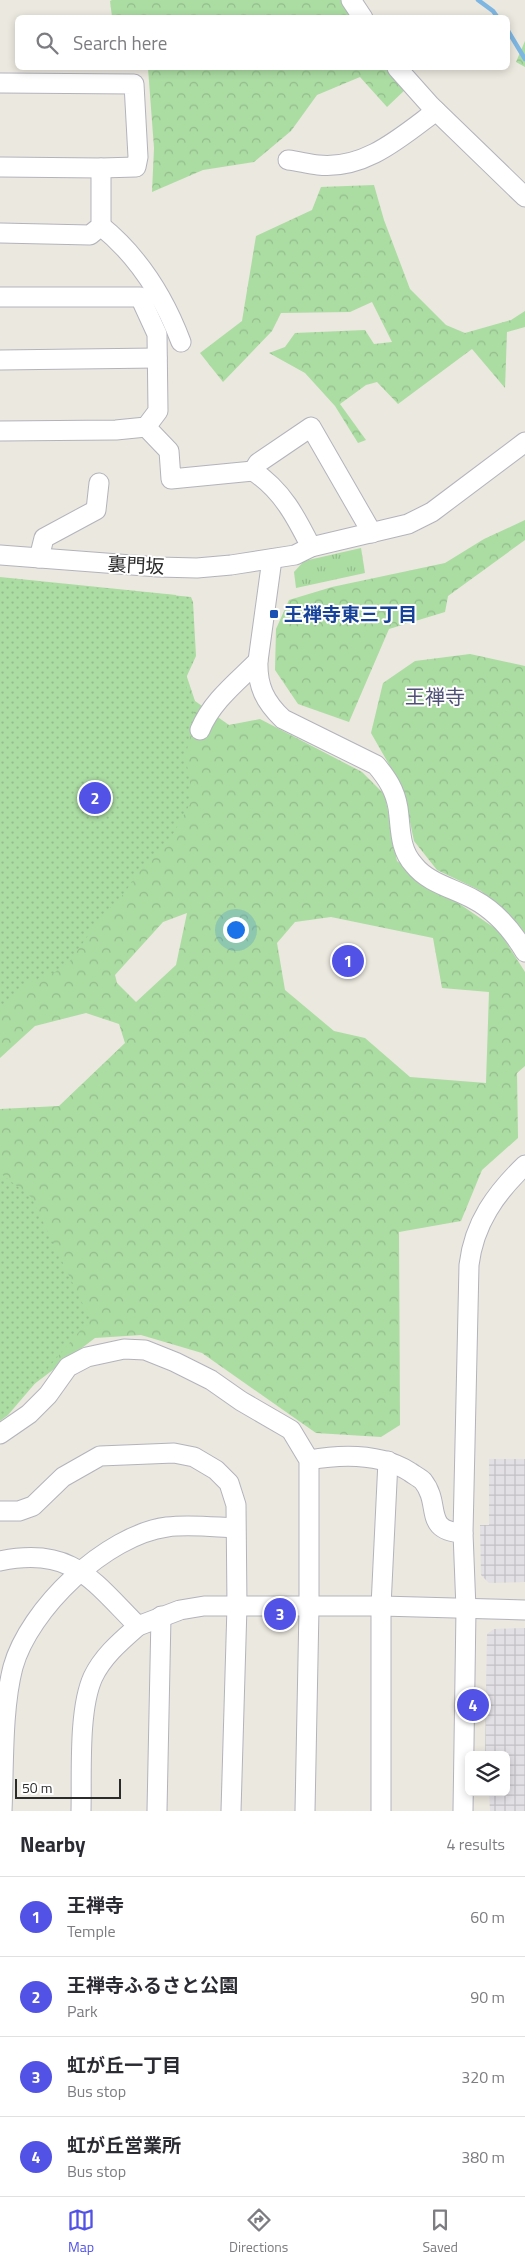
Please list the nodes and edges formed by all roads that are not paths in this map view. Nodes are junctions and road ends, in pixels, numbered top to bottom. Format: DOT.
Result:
graph roads {
  1 [pos="351,0"];
  2 [pos="361,15"];
  3 [pos="399,70"];
  4 [pos="0,83"];
  5 [pos="436,111"];
  6 [pos="288,160"];
  7 [pos="0,167"];
  8 [pos="101,168"];
  9 [pos="525,197"];
  10 [pos="101,226"];
  11 [pos="0,233"];
  12 [pos="0,297"];
  13 [pos="181,342"];
  14 [pos="157,358"];
  15 [pos="0,360"];
  16 [pos="146,427"];
  17 [pos="0,431"];
  18 [pos="525,442"];
  19 [pos="253,471"];
  20 [pos="99,483"];
  21 [pos="372,533"];
  22 [pos="311,547"];
  23 [pos="0,555"];
  24 [pos="39,558"];
  25 [pos="272,559"];
  26 [pos="258,661"];
  27 [pos="200,730"];
  28 [pos="525,952"];
  29 [pos="525,1165"];
  30 [pos="0,1434"];
  31 [pos="309,1460"];
  32 [pos="388,1461"];
  33 [pos="0,1511"];
  34 [pos="235,1528"];
  35 [pos="463,1533"];
  36 [pos="0,1561"];
  37 [pos="80,1571"];
  38 [pos="237,1606"];
  39 [pos="381,1606"];
  40 [pos="309,1608"];
  41 [pos="466,1609"];
  42 [pos="525,1610"];
  43 [pos="161,1616"];
  44 [pos="138,1626"];
  45 [pos="3,1733"];
  46 [pos="2,1811"];
  47 [pos="81,1811"];
  48 [pos="157,1811"];
  49 [pos="231,1811"];
  50 [pos="305,1811"];
  51 [pos="381,1811"];
  52 [pos="464,1811"];
  1 -- 2 [label="street"];
  3 -- 5 [label="street"];
  4 -- 8 [label="street"];
  5 -- 6 [label="street"];
  5 -- 9 [label="street"];
  7 -- 8 [label="street"];
  8 -- 10 [label="street"];
  10 -- 11 [label="street"];
  10 -- 13 [label="street"];
  12 -- 14 [label="street"];
  14 -- 15 [label="street"];
  14 -- 16 [label="street"];
  16 -- 17 [label="street"];
  16 -- 19 [label="street"];
  18 -- 21 [label="street, 裏門坂"];
  19 -- 21 [label="street"];
  19 -- 22 [label="street"];
  20 -- 24 [label="street"];
  21 -- 22 [label="street, 裏門坂"];
  22 -- 25 [label="street, 裏門坂"];
  23 -- 24 [label="street, 裏門坂"];
  24 -- 25 [label="street, 裏門坂"];
  25 -- 26 [label="street"];
  26 -- 27 [label="street"];
  26 -- 28 [label="street"];
  29 -- 35 [label="street"];
  30 -- 31 [label="street"];
  31 -- 32 [label="street"];
  31 -- 40 [label="street"];
  32 -- 35 [label="street"];
  32 -- 39 [label="street"];
  33 -- 34 [label="street"];
  34 -- 37 [label="street"];
  34 -- 38 [label="street"];
  35 -- 41 [label="street"];
  36 -- 37 [label="street"];
  37 -- 44 [label="street"];
  37 -- 45 [label="street"];
  38 -- 40 [label="street"];
  38 -- 43 [label="street"];
  38 -- 49 [label="street"];
  39 -- 40 [label="street"];
  39 -- 41 [label="street"];
  39 -- 51 [label="street"];
  40 -- 50 [label="street"];
  41 -- 42 [label="street"];
  41 -- 52 [label="street"];
  43 -- 44 [label="street"];
  43 -- 48 [label="street"];
  44 -- 47 [label="street"];
  45 -- 46 [label="street"];
}
